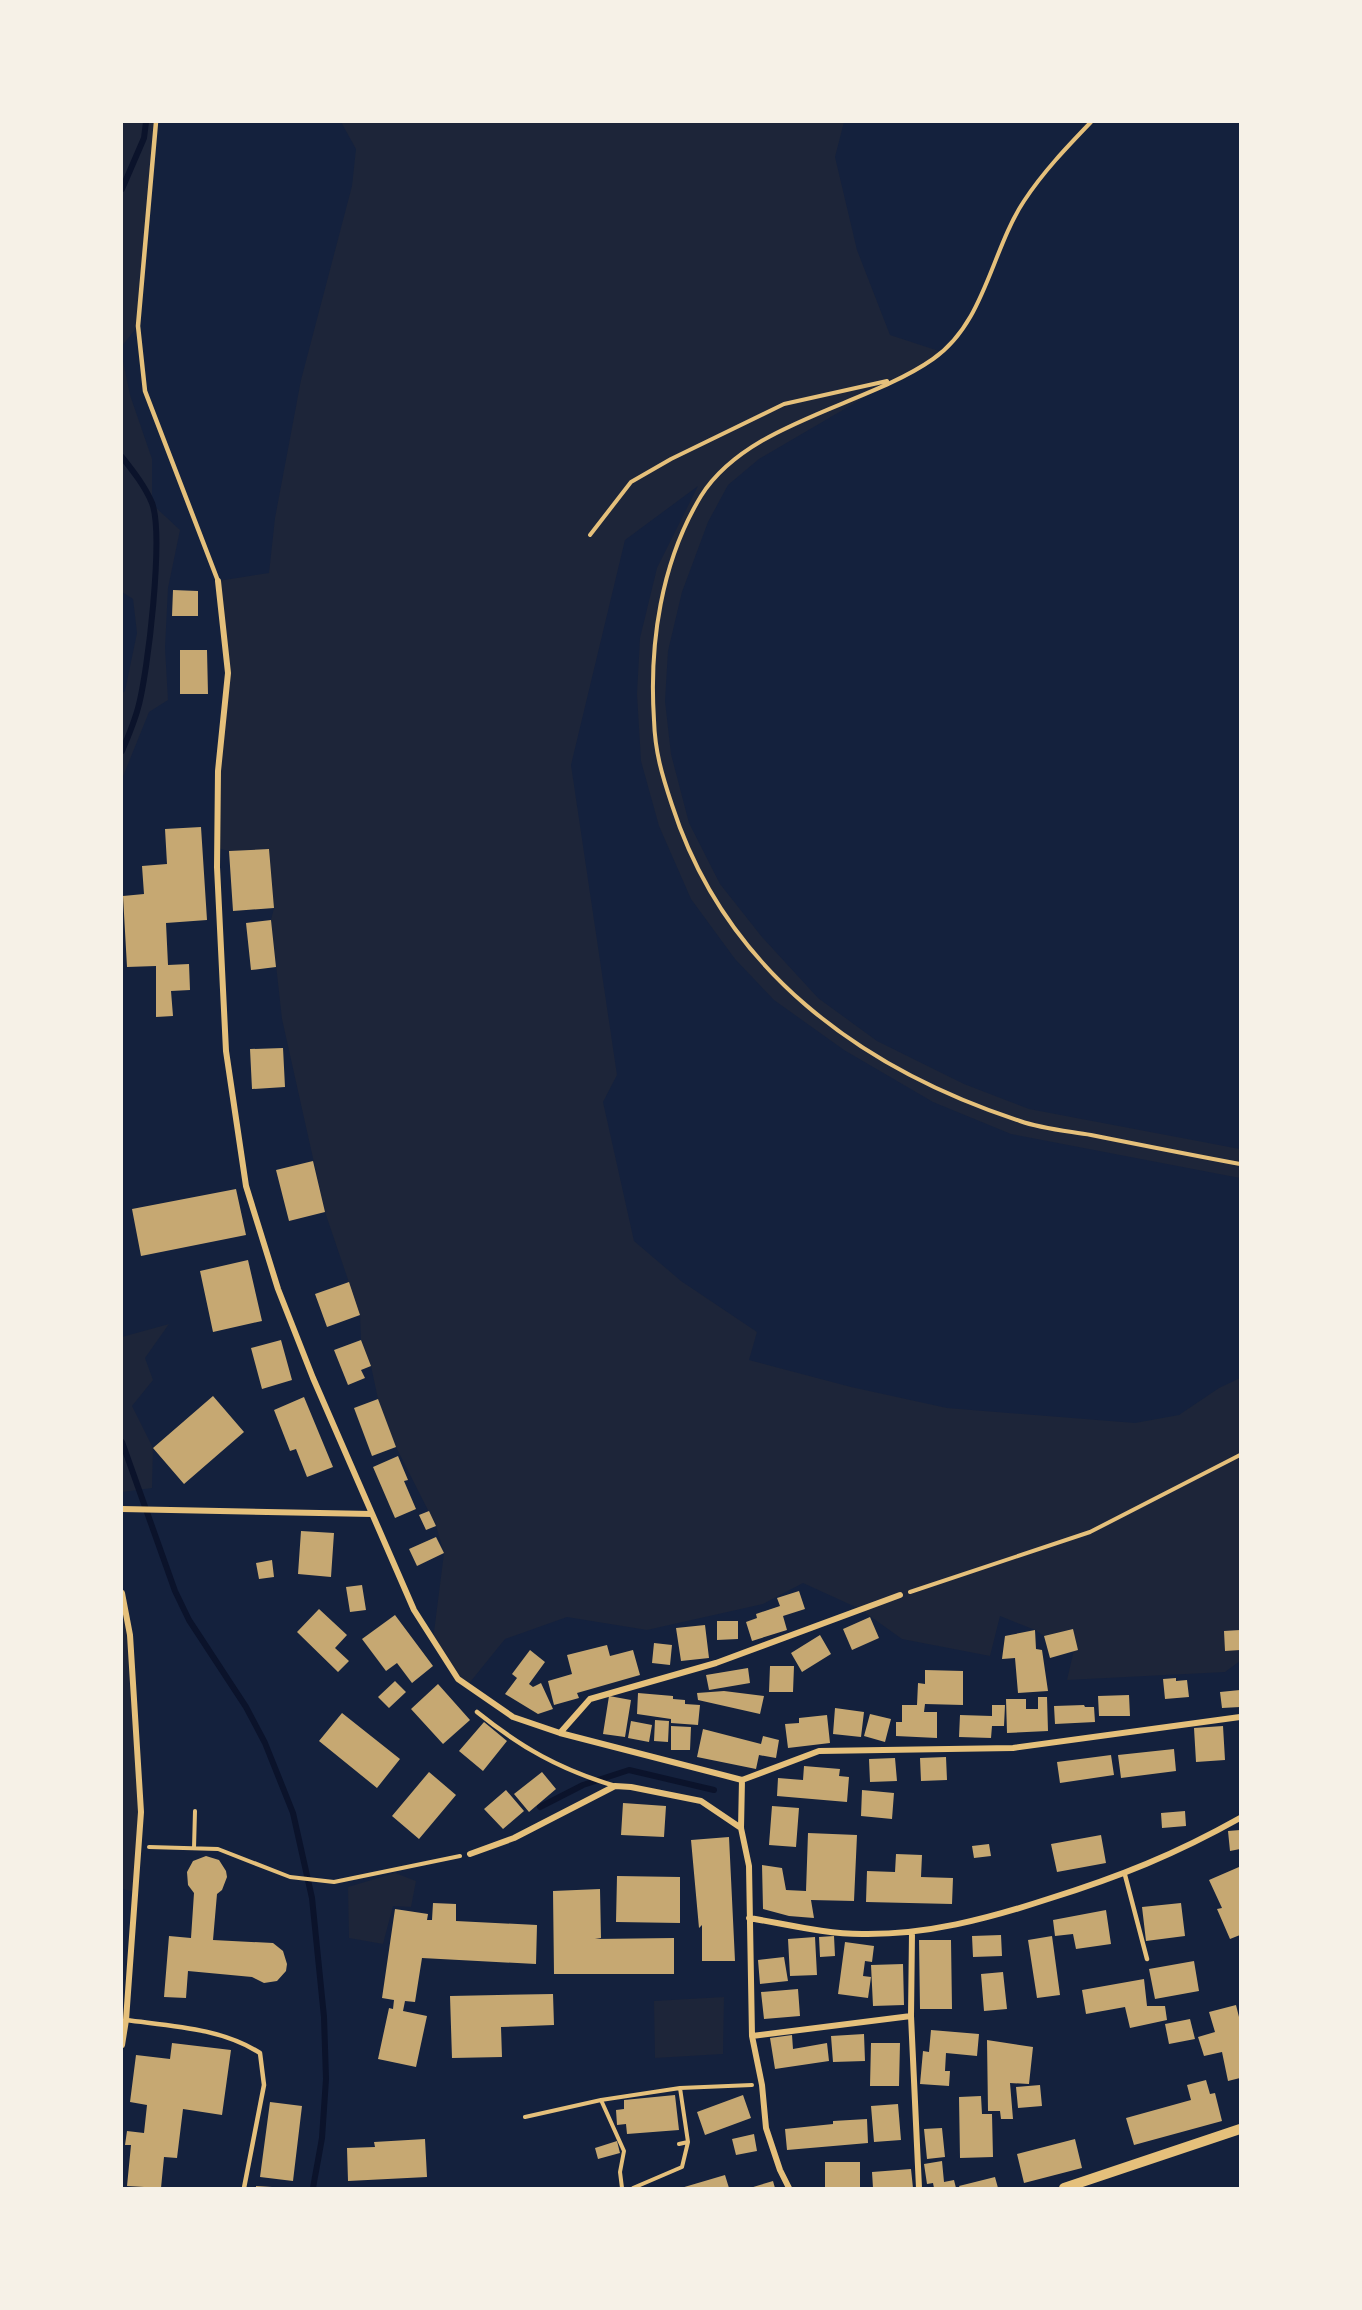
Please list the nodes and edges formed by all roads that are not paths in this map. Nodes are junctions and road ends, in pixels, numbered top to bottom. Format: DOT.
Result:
graph roads {
  1 [pos="156,122"];
  2 [pos="218,581"];
  3 [pos="123,1509"];
  4 [pos="372,1514"];
  5 [pos="122,1593"];
  6 [pos="900,1596"];
  7 [pos="477,1712"];
  8 [pos="1240,1717"];
  9 [pos="560,1733"];
  10 [pos="742,1780"];
  11 [pos="615,1786"];
  12 [pos="1240,1818"];
  13 [pos="741,1828"];
  14 [pos="470,1854"];
  15 [pos="1125,1875"];
  16 [pos="749,1918"];
  17 [pos="912,1933"];
  18 [pos="1147,1959"];
  19 [pos="911,2016"];
  20 [pos="126,2020"];
  21 [pos="752,2036"];
  22 [pos="122,2045"];
  23 [pos="1240,2129"];
  24 [pos="244,2188"];
  25 [pos="789,2188"];
  26 [pos="919,2188"];
  27 [pos="1064,2188"];
  1 -- 2 [label="lane"];
  2 -- 4 [label="street"];
  3 -- 4 [label="street"];
  4 -- 9 [label="street"];
  5 -- 20 [label="street"];
  6 -- 9 [label="street"];
  7 -- 11 [label="lane"];
  8 -- 10 [label="street"];
  9 -- 10 [label="street"];
  10 -- 13 [label="street"];
  11 -- 13 [label="street"];
  11 -- 14 [label="street"];
  12 -- 15 [label="street"];
  13 -- 16 [label="street"];
  15 -- 17 [label="street"];
  15 -- 18 [label="lane"];
  16 -- 17 [label="street"];
  16 -- 21 [label="street"];
  17 -- 19 [label="street"];
  19 -- 21 [label="street"];
  19 -- 26 [label="street"];
  20 -- 22 [label="street"];
  20 -- 24 [label="lane"];
  21 -- 25 [label="street"];
  23 -- 27 [label="street"];
}
